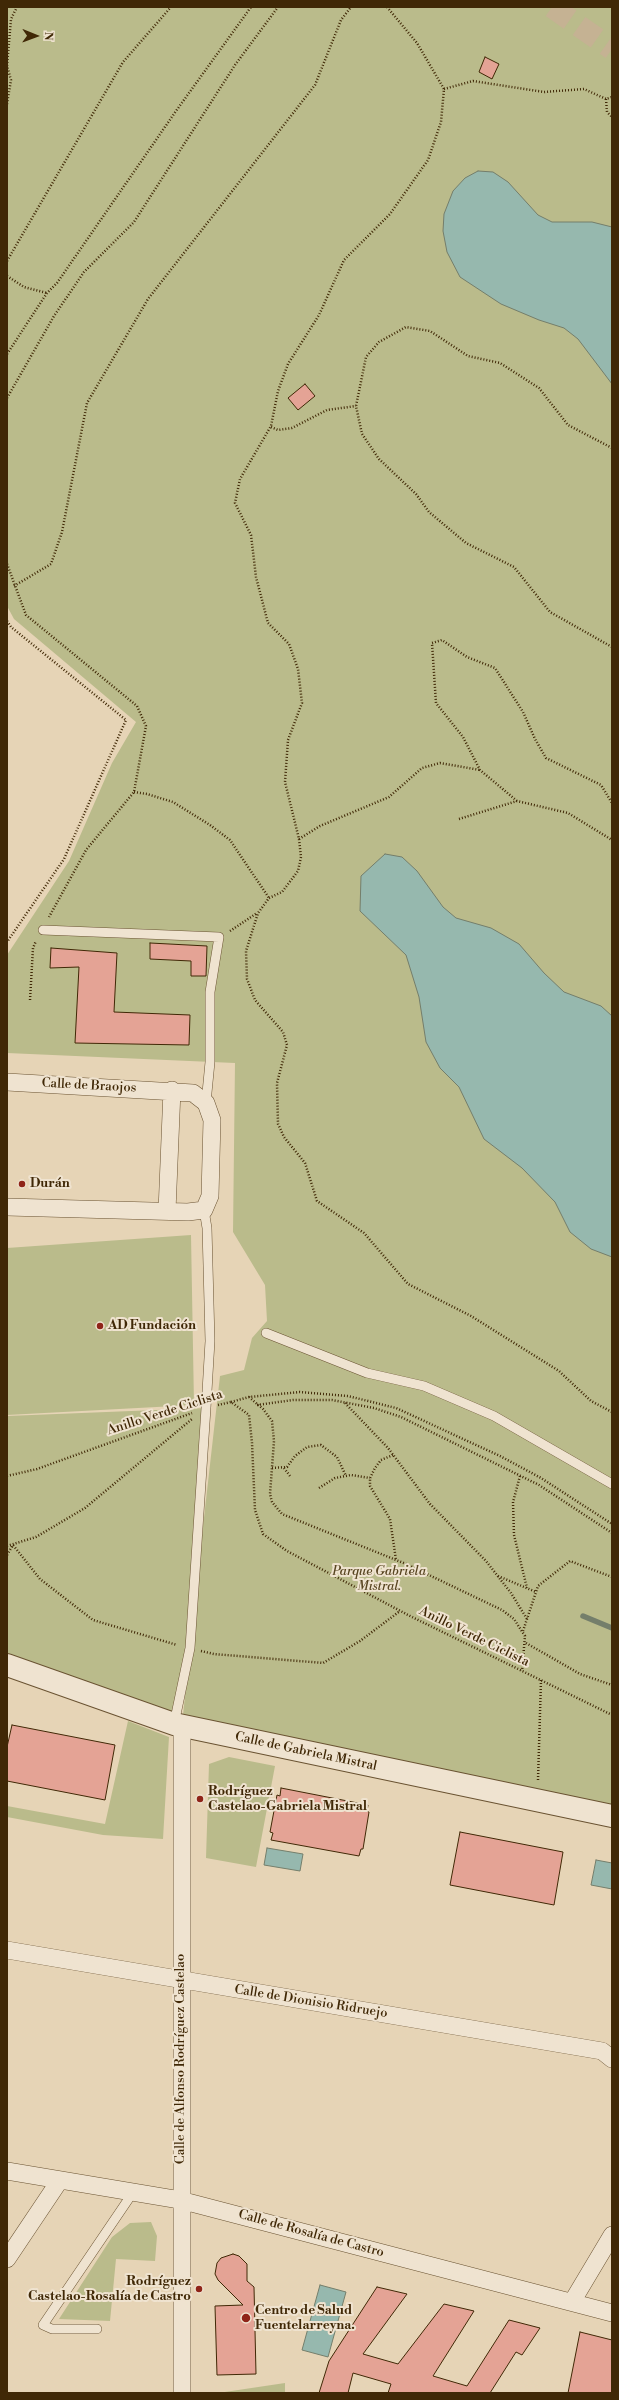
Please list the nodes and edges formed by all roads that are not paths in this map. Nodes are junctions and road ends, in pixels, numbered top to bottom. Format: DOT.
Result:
graph roads {
  1 [pos="43,930"];
  2 [pos="7,1082"];
  3 [pos="172,1090"];
  4 [pos="206,1103"];
  5 [pos="7,1207"];
  6 [pos="204,1210"];
  7 [pos="167,1211"];
  8 [pos="266,1333"];
  9 [pos="612,1484"];
  10 [pos="7,1665"];
  11 [pos="178,1725"];
  12 [pos="612,1816"];
  13 [pos="7,1950"];
  14 [pos="182,1980"];
  15 [pos="612,2059"];
  16 [pos="7,2171"];
  17 [pos="60,2180"];
  18 [pos="134,2191"];
  19 [pos="180,2200"];
  20 [pos="612,2235"];
  21 [pos="7,2259"];
  22 [pos="572,2302"];
  23 [pos="612,2313"];
  24 [pos="97,2329"];
  25 [pos="182,2393"];
  1 -- 4 [label="lane"];
  2 -- 3 [label="street, Calle de Braojos"];
  3 -- 4 [label="street, Calle de Braojos"];
  3 -- 7 [label="street"];
  4 -- 6 [label="street"];
  5 -- 7 [label="street"];
  6 -- 7 [label="street"];
  6 -- 11 [label="lane"];
  8 -- 9 [label="lane"];
  10 -- 11 [label="street, Calle de Gabriela Mistral"];
  11 -- 12 [label="street, Calle de Gabriela Mistral"];
  11 -- 14 [label="street, Calle de Alfonso Rodríguez Castelao"];
  13 -- 14 [label="street, Calle de Dionisio Ridruejo"];
  14 -- 15 [label="street, Calle de Dionisio Ridruejo"];
  14 -- 19 [label="street, Calle de Alfonso Rodríguez Castelao"];
  16 -- 17 [label="street, Calle de Rosalía de Castro"];
  17 -- 18 [label="street, Calle de Rosalía de Castro"];
  17 -- 21 [label="street"];
  18 -- 19 [label="street, Calle de Rosalía de Castro"];
  18 -- 24 [label="lane"];
  19 -- 22 [label="street, Calle de Rosalía de Castro"];
  19 -- 25 [label="street, Calle de Alfonso Rodríguez Castelao"];
  20 -- 22 [label="street"];
  22 -- 23 [label="street, Calle de Rosalía de Castro"];
}
